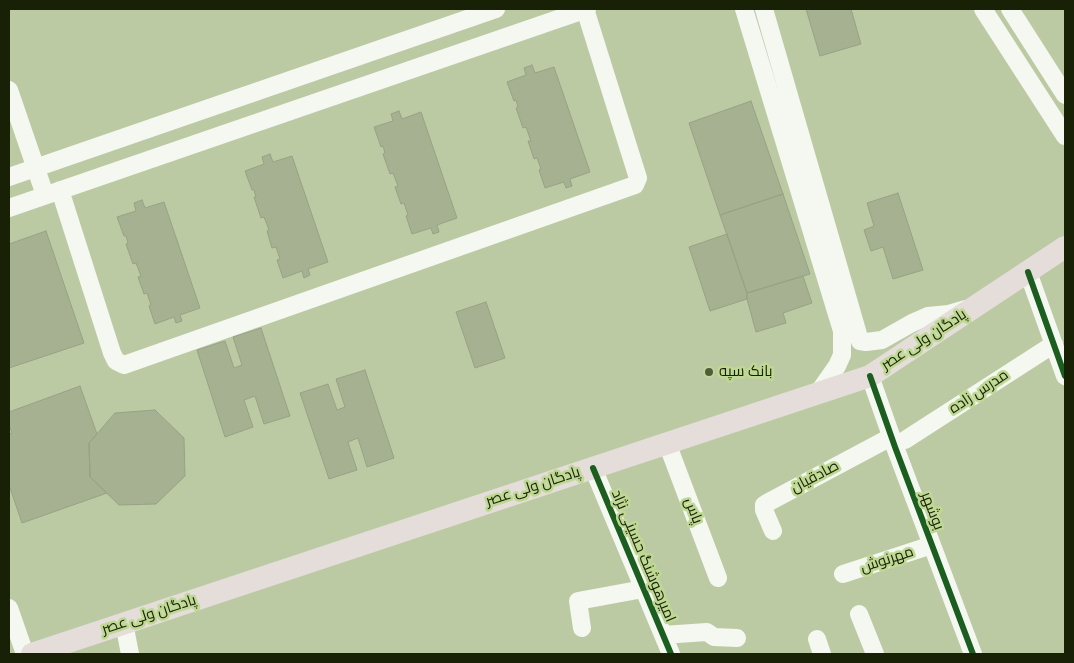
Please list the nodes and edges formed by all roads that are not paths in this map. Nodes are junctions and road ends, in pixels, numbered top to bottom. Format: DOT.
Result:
graph roads {
  1 [pos="496,9"];
  2 [pos="586,9"];
  3 [pos="744,9"];
  4 [pos="764,9"];
  5 [pos="983,9"];
  6 [pos="1010,9"];
  7 [pos="414,37"];
  8 [pos="422,66"];
  9 [pos="9,90"];
  10 [pos="1065,95"];
  11 [pos="1065,136"];
  12 [pos="35,168"];
  13 [pos="9,177"];
  14 [pos="52,193"];
  15 [pos="9,208"];
  16 [pos="1065,247"];
  17 [pos="1028,272"];
  18 [pos="834,277"];
  19 [pos="976,306"];
  20 [pos="860,341"];
  21 [pos="1054,344"];
  22 [pos="842,346"];
  23 [pos="870,376"];
  24 [pos="1065,376"];
  25 [pos="818,393"];
  26 [pos="898,441"];
  27 [pos="667,443"];
  28 [pos="593,468"];
  29 [pos="773,531"];
  30 [pos="932,545"];
  31 [pos="843,574"];
  32 [pos="718,578"];
  33 [pos="642,589"];
  34 [pos="9,608"];
  35 [pos="859,614"];
  36 [pos="124,624"];
  37 [pos="582,628"];
  38 [pos="663,635"];
  39 [pos="737,638"];
  40 [pos="24,654"];
  41 [pos="32,654"];
  42 [pos="130,654"];
  43 [pos="671,654"];
  44 [pos="874,654"];
  45 [pos="973,654"];
  1 -- 7 [label="street"];
  2 -- 8 [label="street"];
  2 -- 14 [label="street"];
  3 -- 18 [label="street"];
  4 -- 18 [label="street"];
  5 -- 11 [label="street"];
  6 -- 10 [label="street"];
  7 -- 8 [label="street"];
  7 -- 12 [label="street"];
  8 -- 14 [label="street"];
  9 -- 12 [label="street"];
  12 -- 13 [label="street"];
  12 -- 14 [label="street"];
  14 -- 15 [label="street"];
  16 -- 17 [label="main road, پادگان ولی عصر"];
  17 -- 19 [label="main road, پادگان ولی عصر"];
  17 -- 21 [label="street"];
  18 -- 20 [label="street"];
  18 -- 22 [label="street"];
  19 -- 20 [label="street"];
  19 -- 23 [label="main road, پادگان ولی عصر"];
  20 -- 22 [label="street"];
  21 -- 24 [label="street"];
  21 -- 26 [label="street, مدرس زاده"];
  22 -- 25 [label="street"];
  23 -- 25 [label="main road, پادگان ولی عصر"];
  23 -- 26 [label="street, بوشهر"];
  25 -- 27 [label="main road, پادگان ولی عصر"];
  26 -- 29 [label="street, صادقیان"];
  26 -- 30 [label="street, بوشهر"];
  27 -- 28 [label="main road, پادگان ولی عصر"];
  27 -- 32 [label="street, پاس"];
  28 -- 33 [label="street, امیرهوشنگ حسینی نژاد"];
  28 -- 36 [label="main road, پادگان ولی عصر"];
  30 -- 31 [label="street, مهرنوش"];
  30 -- 45 [label="street, بوشهر"];
  33 -- 37 [label="street"];
  33 -- 38 [label="street, امیرهوشنگ حسینی نژاد"];
  34 -- 40 [label="street"];
  35 -- 44 [label="street"];
  36 -- 41 [label="main road, پادگان ولی عصر"];
  36 -- 42 [label="street"];
  38 -- 39 [label="street"];
  38 -- 43 [label="street, امیرهوشنگ حسینی نژاد"];
}
